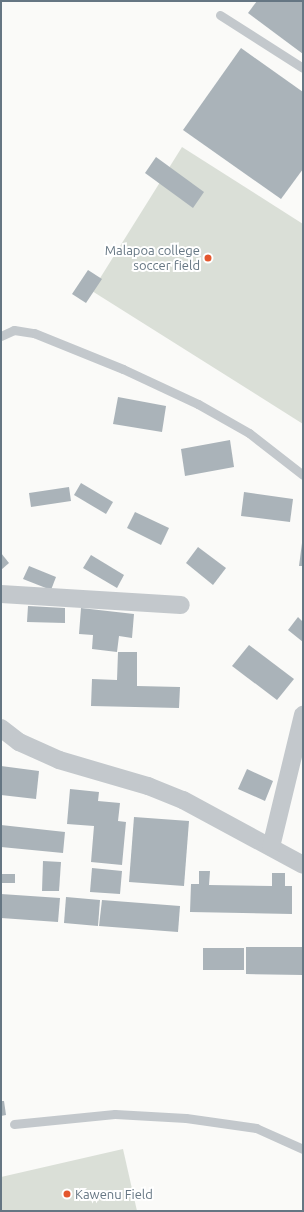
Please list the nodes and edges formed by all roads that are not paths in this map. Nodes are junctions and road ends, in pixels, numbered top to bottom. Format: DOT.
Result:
graph roads {
  1 [pos="220,15"];
  2 [pos="303,68"];
  3 [pos="1,336"];
  4 [pos="303,475"];
  5 [pos="1,594"];
  6 [pos="181,605"];
  7 [pos="303,715"];
  8 [pos="1,728"];
  9 [pos="271,847"];
  10 [pos="303,865"];
  11 [pos="14,1124"];
  12 [pos="303,1149"];
  1 -- 2 [label="lane"];
  3 -- 4 [label="lane"];
  5 -- 6 [label="street"];
  7 -- 9 [label="street"];
  8 -- 9 [label="street"];
  9 -- 10 [label="street"];
  11 -- 12 [label="lane"];
}
